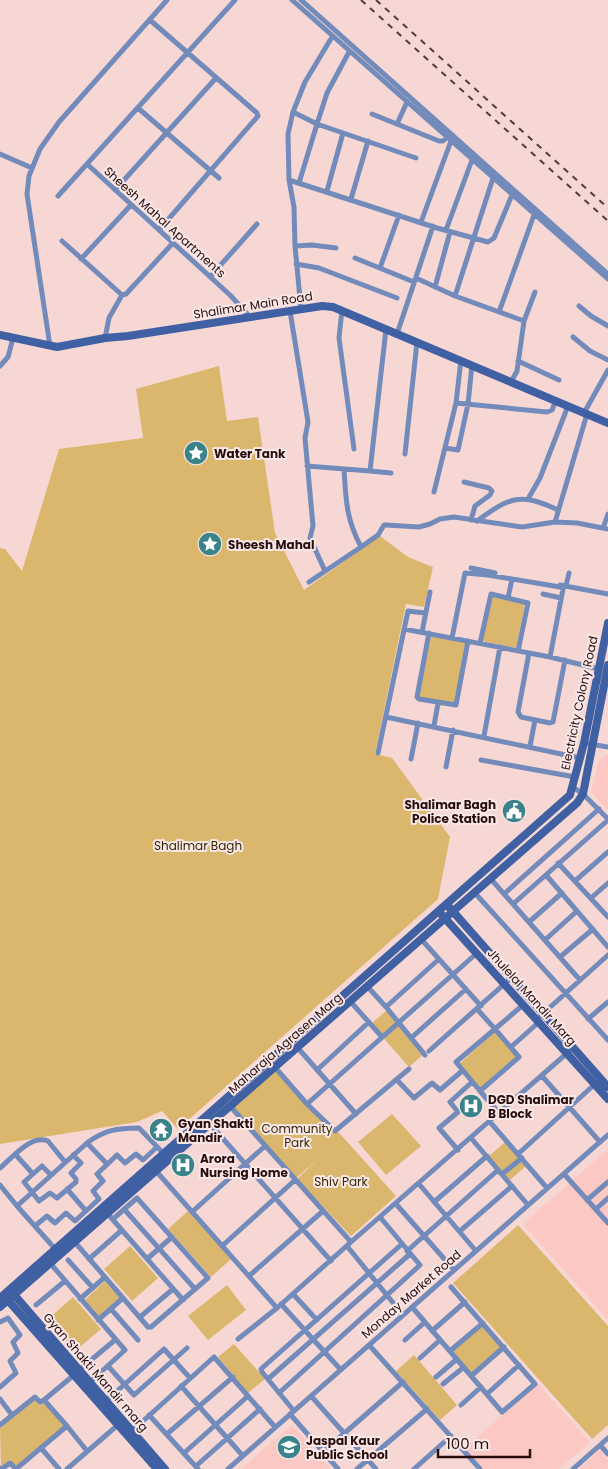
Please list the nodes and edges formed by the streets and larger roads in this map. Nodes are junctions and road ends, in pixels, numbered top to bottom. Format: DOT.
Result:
graph roads {
  1 [pos="167,0"];
  2 [pos="235,0"];
  3 [pos="292,0"];
  4 [pos="300,0"];
  5 [pos="150,20"];
  6 [pos="332,37"];
  7 [pos="349,52"];
  8 [pos="187,53"];
  9 [pos="216,78"];
  10 [pos="406,102"];
  11 [pos="138,108"];
  12 [pos="293,112"];
  13 [pos="372,114"];
  14 [pos="317,124"];
  15 [pos="396,124"];
  16 [pos="167,133"];
  17 [pos="343,133"];
  18 [pos="449,139"];
  19 [pos="368,141"];
  20 [pos="0,154"];
  21 [pos="416,158"];
  22 [pos="472,160"];
  23 [pos="86,164"];
  24 [pos="32,168"];
  25 [pos="210,171"];
  26 [pos="219,178"];
  27 [pos="493,178"];
  28 [pos="289,180"];
  29 [pos="299,183"];
  30 [pos="115,190"];
  31 [pos="327,192"];
  32 [pos="512,195"];
  33 [pos="58,196"];
  34 [pos="350,199"];
  35 [pos="131,205"];
  36 [pos="399,215"];
  37 [pos="534,215"];
  38 [pos="421,222"];
  39 [pos="257,224"];
  40 [pos="433,226"];
  41 [pos="159,230"];
  42 [pos="448,231"];
  43 [pos="473,238"];
  44 [pos="62,241"];
  45 [pos="173,243"];
  46 [pos="295,246"];
  47 [pos="336,248"];
  48 [pos="355,258"];
  49 [pos="81,259"];
  50 [pos="296,264"];
  51 [pos="380,268"];
  52 [pos="608,274"];
  53 [pos="210,277"];
  54 [pos="608,279"];
  55 [pos="415,280"];
  56 [pos="435,287"];
  57 [pos="535,292"];
  58 [pos="122,295"];
  59 [pos="455,296"];
  60 [pos="397,298"];
  61 [pos="579,306"];
  62 [pos="301,309"];
  63 [pos="342,310"];
  64 [pos="290,311"];
  65 [pos="499,312"];
  66 [pos="250,317"];
  67 [pos="524,321"];
  68 [pos="608,326"];
  69 [pos="386,329"];
  70 [pos="398,334"];
  71 [pos="0,335"];
  72 [pos="573,337"];
  73 [pos="13,338"];
  74 [pos="105,338"];
  75 [pos="417,342"];
  76 [pos="50,346"];
  77 [pos="461,360"];
  78 [pos="608,360"];
  79 [pos="518,361"];
  80 [pos="472,365"];
  81 [pos="0,366"];
  82 [pos="608,370"];
  83 [pos="559,380"];
  84 [pos="511,382"];
  85 [pos="556,400"];
  86 [pos="456,403"];
  87 [pos="468,404"];
  88 [pos="568,406"];
  89 [pos="585,413"];
  90 [pos="608,423"];
  91 [pos="445,448"];
  92 [pos="354,449"];
  93 [pos="405,454"];
  94 [pos="307,466"];
  95 [pos="344,469"];
  96 [pos="370,471"];
  97 [pos="392,473"];
  98 [pos="464,482"];
  99 [pos="434,492"];
  100 [pos="528,499"];
  101 [pos="558,510"];
  102 [pos="608,514"];
  103 [pos="474,521"];
  104 [pos="554,522"];
  105 [pos="606,528"];
  106 [pos="361,547"];
  107 [pos="471,568"];
  108 [pos="326,571"];
  109 [pos="569,574"];
  110 [pos="512,579"];
  111 [pos="309,582"];
  112 [pos="566,586"];
  113 [pos="430,592"];
  114 [pos="543,594"];
  115 [pos="608,594"];
  116 [pos="508,598"];
  117 [pos="561,598"];
  118 [pos="425,613"];
  119 [pos="608,623"];
  120 [pos="404,629"];
  121 [pos="422,632"];
  122 [pos="429,633"];
  123 [pos="452,638"];
  124 [pos="468,641"];
  125 [pos="480,643"];
  126 [pos="500,647"];
  127 [pos="518,650"];
  128 [pos="529,653"];
  129 [pos="550,657"];
  130 [pos="565,660"];
  131 [pos="608,665"];
  132 [pos="599,669"];
  133 [pos="438,702"];
  134 [pos="386,716"];
  135 [pos="535,720"];
  136 [pos="418,723"];
  137 [pos="434,726"];
  138 [pos="453,730"];
  139 [pos="484,736"];
  140 [pos="584,743"];
  141 [pos="593,745"];
  142 [pos="530,746"];
  143 [pos="608,747"];
  144 [pos="378,753"];
  145 [pos="580,758"];
  146 [pos="411,759"];
  147 [pos="481,760"];
  148 [pos="446,766"];
  149 [pos="575,777"];
  150 [pos="573,787"];
  151 [pos="583,794"];
  152 [pos="599,809"];
  153 [pos="608,819"];
  154 [pos="520,839"];
  155 [pos="527,846"];
  156 [pos="608,852"];
  157 [pos="558,863"];
  158 [pos="546,875"];
  159 [pos="490,878"];
  160 [pos="574,881"];
  161 [pos="608,883"];
  162 [pos="474,892"];
  163 [pos="562,893"];
  164 [pos="504,894"];
  165 [pos="591,898"];
  166 [pos="446,904"];
  167 [pos="513,904"];
  168 [pos="439,911"];
  169 [pos="453,911"];
  170 [pos="577,911"];
  171 [pos="608,916"];
  172 [pos="445,918"];
  173 [pos="529,922"];
  174 [pos="593,929"];
  175 [pos="421,939"];
  176 [pos="545,940"];
  177 [pos="608,947"];
  178 [pos="477,953"];
  179 [pos="608,955"];
  180 [pos="560,958"];
  181 [pos="439,959"];
  182 [pos="453,974"];
  183 [pos="511,978"];
  184 [pos="580,980"];
  185 [pos="355,984"];
  186 [pos="505,984"];
  187 [pos="364,989"];
  188 [pos="466,989"];
  189 [pos="565,994"];
  190 [pos="350,1001"];
  191 [pos="608,1002"];
  192 [pos="523,1005"];
  193 [pos="386,1007"];
  194 [pos="479,1007"];
  195 [pos="540,1018"];
  196 [pos="588,1019"];
  197 [pos="369,1022"];
  198 [pos="399,1022"];
  199 [pos="495,1029"];
  200 [pos="382,1037"];
  201 [pos="411,1038"];
  202 [pos="608,1040"];
  203 [pos="297,1047"];
  204 [pos="511,1047"];
  205 [pos="570,1051"];
  206 [pos="272,1064"];
  207 [pos="409,1069"];
  208 [pos="316,1070"];
  209 [pos="462,1070"];
  210 [pos="542,1076"];
  211 [pos="397,1080"];
  212 [pos="472,1082"];
  213 [pos="329,1084"];
  214 [pos="595,1084"];
  215 [pos="608,1087"];
  216 [pos="480,1091"];
  217 [pos="608,1099"];
  218 [pos="307,1104"];
  219 [pos="230,1106"];
  220 [pos="570,1107"];
  221 [pos="499,1113"];
  222 [pos="356,1114"];
  223 [pos="490,1122"];
  224 [pos="210,1124"];
  225 [pos="608,1135"];
  226 [pos="471,1138"];
  227 [pos="600,1142"];
  228 [pos="87,1143"];
  229 [pos="265,1146"];
  230 [pos="157,1147"];
  231 [pos="458,1150"];
  232 [pos="16,1155"];
  233 [pos="73,1155"];
  234 [pos="166,1156"];
  235 [pos="486,1156"];
  236 [pos="520,1156"];
  237 [pos="66,1162"];
  238 [pos="107,1164"];
  239 [pos="245,1164"];
  240 [pos="0,1168"];
  241 [pos="156,1171"];
  242 [pos="500,1172"];
  243 [pos="33,1174"];
  244 [pos="564,1174"];
  245 [pos="51,1175"];
  246 [pos="295,1180"];
  247 [pos="608,1182"];
  248 [pos="419,1184"];
  249 [pos="0,1185"];
  250 [pos="512,1186"];
  251 [pos="548,1188"];
  252 [pos="67,1189"];
  253 [pos="32,1192"];
  254 [pos="275,1198"];
  255 [pos="608,1198"];
  256 [pos="587,1200"];
  257 [pos="434,1202"];
  258 [pos="396,1204"];
  259 [pos="528,1205"];
  260 [pos="16,1206"];
  261 [pos="124,1209"];
  262 [pos="596,1209"];
  263 [pos="86,1211"];
  264 [pos="322,1211"];
  265 [pos="192,1212"];
  266 [pos="110,1216"];
  267 [pos="446,1216"];
  268 [pos="380,1217"];
  269 [pos="608,1223"];
  270 [pos="35,1226"];
  271 [pos="302,1229"];
  272 [pos="122,1230"];
  273 [pos="460,1231"];
  274 [pos="424,1236"];
  275 [pos="172,1238"];
  276 [pos="72,1239"];
  277 [pos="349,1244"];
  278 [pos="402,1244"];
  279 [pos="222,1246"];
  280 [pos="160,1248"];
  281 [pos="476,1250"];
  282 [pos="58,1251"];
  283 [pos="409,1252"];
  284 [pos="89,1259"];
  285 [pos="148,1259"];
  286 [pos="68,1260"];
  287 [pos="330,1261"];
  288 [pos="50,1263"];
  289 [pos="454,1270"];
  290 [pos="370,1273"];
  291 [pos="249,1276"];
  292 [pos="105,1277"];
  293 [pos="66,1281"];
  294 [pos="377,1284"];
  295 [pos="452,1287"];
  296 [pos="93,1288"];
  297 [pos="173,1289"];
  298 [pos="195,1289"];
  299 [pos="293,1294"];
  300 [pos="386,1295"];
  301 [pos="7,1296"];
  302 [pos="123,1298"];
  303 [pos="80,1299"];
  304 [pos="183,1300"];
  305 [pos="465,1302"];
  306 [pos="36,1305"];
  307 [pos="279,1306"];
  308 [pos="0,1307"];
  309 [pos="412,1307"];
  310 [pos="111,1309"];
  311 [pos="403,1315"];
  312 [pos="140,1318"];
  313 [pos="98,1320"];
  314 [pos="317,1320"];
  315 [pos="0,1322"];
  316 [pos="425,1322"];
  317 [pos="483,1323"];
  318 [pos="305,1330"];
  319 [pos="432,1331"];
  320 [pos="238,1339"];
  321 [pos="313,1339"];
  322 [pos="115,1340"];
  323 [pos="138,1340"];
  324 [pos="405,1340"];
  325 [pos="440,1340"];
  326 [pos="369,1345"];
  327 [pos="504,1347"];
  328 [pos="187,1348"];
  329 [pos="324,1351"];
  330 [pos="450,1351"];
  331 [pos="420,1358"];
  332 [pos="457,1359"];
  333 [pos="174,1360"];
  334 [pos="519,1365"];
  335 [pos="108,1366"];
  336 [pos="464,1367"];
  337 [pos="341,1370"];
  338 [pos="77,1372"];
  339 [pos="471,1376"];
  340 [pos="233,1377"];
  341 [pos="436,1377"];
  342 [pos="190,1378"];
  343 [pos="268,1379"];
  344 [pos="90,1382"];
  345 [pos="403,1382"];
  346 [pos="124,1384"];
  347 [pos="443,1384"];
  348 [pos="181,1386"];
  349 [pos="480,1387"];
  350 [pos="0,1388"];
  351 [pos="279,1393"];
  352 [pos="487,1394"];
  353 [pos="248,1396"];
  354 [pos="311,1396"];
  355 [pos="0,1399"];
  356 [pos="44,1400"];
  357 [pos="106,1401"];
  358 [pos="461,1405"];
  359 [pos="200,1407"];
  360 [pos="260,1409"];
  361 [pos="426,1409"];
  362 [pos="292,1412"];
  363 [pos="149,1414"];
  364 [pos="12,1415"];
  365 [pos="120,1423"];
  366 [pos="0,1425"];
  367 [pos="216,1425"];
  368 [pos="66,1426"];
  369 [pos="275,1427"];
  370 [pos="132,1431"];
  371 [pos="345,1433"];
  372 [pos="167,1434"];
  373 [pos="451,1436"];
  374 [pos="227,1438"];
  375 [pos="608,1438"];
  376 [pos="600,1445"];
  377 [pos="41,1448"];
  378 [pos="87,1451"];
  379 [pos="323,1452"];
  380 [pos="184,1453"];
  381 [pos="608,1454"];
  382 [pos="243,1456"];
  383 [pos="368,1460"];
  384 [pos="0,1468"];
  385 [pos="197,1468"];
  386 [pos="59,1469"];
  387 [pos="67,1469"];
  388 [pos="157,1469"];
  389 [pos="165,1469"];
  390 [pos="228,1469"];
  391 [pos="338,1469"];
  392 [pos="357,1469"];
  393 [pos="376,1469"];
  394 [pos="414,1469"];
  395 [pos="480,1469"];
  396 [pos="573,1469"];
  1 -- 5 [label="street"];
  2 -- 8 [label="street"];
  3 -- 6 [label="street"];
  4 -- 52 [label="street"];
  5 -- 8 [label="street"];
  5 -- 24 [label="street"];
  6 -- 7 [label="street"];
  6 -- 12 [label="street"];
  7 -- 10 [label="street"];
  7 -- 14 [label="street"];
  8 -- 9 [label="street"];
  8 -- 11 [label="street"];
  9 -- 16 [label="street"];
  9 -- 25 [label="street"];
  10 -- 15 [label="street"];
  10 -- 18 [label="street"];
  11 -- 16 [label="street"];
  11 -- 23 [label="street"];
  12 -- 14 [label="street"];
  12 -- 28 [label="street"];
  13 -- 15 [label="street"];
  14 -- 17 [label="street"];
  14 -- 29 [label="street"];
  15 -- 18 [label="street"];
  16 -- 25 [label="street"];
  16 -- 30 [label="street"];
  17 -- 19 [label="street"];
  17 -- 31 [label="street"];
  18 -- 22 [label="street"];
  18 -- 38 [label="street"];
  19 -- 21 [label="street"];
  19 -- 34 [label="street"];
  20 -- 24 [label="street"];
  22 -- 27 [label="street"];
  22 -- 42 [label="street"];
  23 -- 30 [label="street, Sheesh Mahal Apartments"];
  23 -- 33 [label="street"];
  24 -- 76 [label="street"];
  25 -- 26 [label="street"];
  25 -- 41 [label="street"];
  27 -- 32 [label="street"];
  27 -- 43 [label="street"];
  28 -- 29 [label="street"];
  28 -- 46 [label="street"];
  29 -- 31 [label="street"];
  30 -- 35 [label="street, Sheesh Mahal Apartments"];
  31 -- 34 [label="street"];
  32 -- 37 [label="street"];
  32 -- 43 [label="street"];
  34 -- 36 [label="street"];
  35 -- 41 [label="street, Sheesh Mahal Apartments"];
  35 -- 49 [label="street"];
  36 -- 38 [label="street"];
  36 -- 51 [label="street"];
  37 -- 54 [label="street"];
  37 -- 65 [label="street"];
  38 -- 40 [label="street"];
  39 -- 53 [label="street"];
  40 -- 42 [label="street"];
  40 -- 55 [label="street"];
  41 -- 45 [label="street, Sheesh Mahal Apartments"];
  42 -- 43 [label="street"];
  42 -- 56 [label="street"];
  43 -- 59 [label="street"];
  44 -- 49 [label="street"];
  45 -- 53 [label="street, Sheesh Mahal Apartments"];
  45 -- 58 [label="street"];
  46 -- 47 [label="street"];
  46 -- 50 [label="street"];
  48 -- 51 [label="street"];
  49 -- 58 [label="street"];
  50 -- 60 [label="street"];
  50 -- 62 [label="street"];
  51 -- 55 [label="street"];
  53 -- 66 [label="street, Sheesh Mahal Apartments"];
  55 -- 56 [label="street"];
  55 -- 70 [label="street"];
  56 -- 59 [label="street"];
  57 -- 67 [label="street"];
  58 -- 74 [label="street"];
  59 -- 65 [label="street"];
  61 -- 68 [label="street"];
  62 -- 63 [label="street, Shalimar Main Road"];
  62 -- 64 [label="street, Shalimar Main Road"];
  63 -- 69 [label="street, Shalimar Main Road"];
  63 -- 92 [label="street"];
  64 -- 66 [label="street, Shalimar Main Road"];
  64 -- 94 [label="street"];
  65 -- 67 [label="street"];
  66 -- 74 [label="street, Shalimar Main Road"];
  67 -- 79 [label="street"];
  69 -- 70 [label="street, Shalimar Main Road"];
  69 -- 96 [label="street"];
  70 -- 75 [label="street, Shalimar Main Road"];
  71 -- 73 [label="street, Shalimar Main Road"];
  72 -- 78 [label="street"];
  73 -- 76 [label="street, Shalimar Main Road"];
  73 -- 81 [label="street"];
  74 -- 76 [label="street, Shalimar Main Road"];
  75 -- 77 [label="street, Shalimar Main Road"];
  75 -- 93 [label="street"];
  77 -- 80 [label="street, Shalimar Main Road"];
  77 -- 86 [label="street"];
  79 -- 83 [label="street"];
  79 -- 84 [label="street"];
  80 -- 84 [label="street, Shalimar Main Road"];
  80 -- 87 [label="street"];
  82 -- 89 [label="street"];
  84 -- 85 [label="street, Shalimar Main Road"];
  85 -- 87 [label="street"];
  85 -- 88 [label="street, Shalimar Main Road"];
  86 -- 87 [label="street"];
  86 -- 91 [label="street"];
  87 -- 91 [label="street"];
  88 -- 89 [label="street, Shalimar Main Road"];
  88 -- 100 [label="street"];
  89 -- 90 [label="street, Shalimar Main Road"];
  89 -- 101 [label="street"];
  91 -- 99 [label="street"];
  94 -- 95 [label="street"];
  94 -- 108 [label="street"];
  95 -- 96 [label="street"];
  95 -- 106 [label="street"];
  96 -- 97 [label="street"];
  98 -- 103 [label="street"];
  100 -- 101 [label="street"];
  100 -- 103 [label="street"];
  101 -- 104 [label="street"];
  102 -- 105 [label="street"];
  103 -- 104 [label="street"];
  103 -- 106 [label="street"];
  104 -- 105 [label="street"];
  106 -- 108 [label="street"];
  107 -- 112 [label="street"];
  108 -- 111 [label="street"];
  109 -- 112 [label="street"];
  110 -- 116 [label="street"];
  110 -- 117 [label="street"];
  110 -- 123 [label="street"];
  112 -- 115 [label="street"];
  113 -- 118 [label="street"];
  114 -- 117 [label="street"];
  116 -- 125 [label="street"];
  116 -- 127 [label="street"];
  117 -- 129 [label="street"];
  118 -- 120 [label="street"];
  118 -- 121 [label="street"];
  119 -- 132 [label="street, Electricity Colony Road"];
  120 -- 121 [label="street"];
  120 -- 134 [label="street"];
  121 -- 122 [label="street"];
  122 -- 123 [label="street"];
  122 -- 133 [label="street"];
  123 -- 124 [label="street"];
  124 -- 125 [label="street"];
  124 -- 133 [label="street"];
  125 -- 126 [label="street"];
  126 -- 127 [label="street"];
  126 -- 139 [label="street"];
  127 -- 128 [label="street"];
  128 -- 129 [label="street"];
  128 -- 135 [label="street"];
  129 -- 130 [label="street"];
  130 -- 132 [label="street"];
  130 -- 135 [label="street"];
  131 -- 141 [label="street, Electricity Colony Road"];
  132 -- 140 [label="street, Electricity Colony Road"];
  133 -- 137 [label="street"];
  134 -- 136 [label="street"];
  134 -- 144 [label="street"];
  135 -- 142 [label="street"];
  136 -- 137 [label="street"];
  136 -- 146 [label="street"];
  137 -- 138 [label="street"];
  138 -- 139 [label="street"];
  138 -- 148 [label="street"];
  139 -- 142 [label="street"];
  140 -- 141 [label="street"];
  140 -- 145 [label="street, Electricity Colony Road"];
  141 -- 143 [label="street"];
  141 -- 151 [label="street, Electricity Colony Road"];
  142 -- 145 [label="street"];
  145 -- 149 [label="street, Electricity Colony Road"];
  147 -- 149 [label="street"];
  149 -- 150 [label="street, Electricity Colony Road"];
  150 -- 151 [label="street"];
  150 -- 154 [label="street, Maharaja Agrasen Marg"];
  151 -- 152 [label="street"];
  151 -- 155 [label="street, Maharaja Agrasen Marg"];
  152 -- 153 [label="street"];
  152 -- 164 [label="street"];
  153 -- 157 [label="street"];
  154 -- 155 [label="street"];
  154 -- 166 [label="street, Maharaja Agrasen Marg"];
  155 -- 159 [label="street, Maharaja Agrasen Marg"];
  156 -- 160 [label="street"];
  157 -- 158 [label="street"];
  157 -- 160 [label="street"];
  158 -- 163 [label="street"];
  158 -- 167 [label="street"];
  159 -- 162 [label="street, Maharaja Agrasen Marg"];
  159 -- 164 [label="street"];
  160 -- 165 [label="street"];
  161 -- 165 [label="street"];
  162 -- 169 [label="street, Maharaja Agrasen Marg"];
  162 -- 189 [label="street"];
  163 -- 170 [label="street"];
  163 -- 173 [label="street"];
  164 -- 167 [label="street"];
  165 -- 171 [label="street"];
  166 -- 168 [label="street, Maharaja Agrasen Marg"];
  166 -- 169 [label="street, Jhulelal Mandir Marg"];
  167 -- 173 [label="street"];
  168 -- 172 [label="street, Jhulelal Mandir Marg"];
  168 -- 185 [label="street, Maharaja Agrasen Marg"];
  169 -- 172 [label="street, Maharaja Agrasen Marg"];
  169 -- 183 [label="street, Jhulelal Mandir Marg"];
  170 -- 174 [label="street"];
  170 -- 176 [label="street"];
  172 -- 175 [label="street, Maharaja Agrasen Marg"];
  172 -- 178 [label="street, Jhulelal Mandir Marg"];
  173 -- 176 [label="street"];
  174 -- 177 [label="street"];
  174 -- 180 [label="street"];
  175 -- 181 [label="street"];
  175 -- 187 [label="street, Maharaja Agrasen Marg"];
  176 -- 180 [label="street"];
  178 -- 182 [label="street"];
  178 -- 186 [label="street, Jhulelal Mandir Marg"];
  179 -- 184 [label="street"];
  180 -- 184 [label="street"];
  181 -- 182 [label="street"];
  181 -- 193 [label="street"];
  182 -- 188 [label="street"];
  182 -- 198 [label="street"];
  183 -- 186 [label="street"];
  183 -- 195 [label="street, Jhulelal Mandir Marg"];
  184 -- 189 [label="street"];
  185 -- 187 [label="street"];
  185 -- 206 [label="street, Maharaja Agrasen Marg"];
  186 -- 192 [label="street, Jhulelal Mandir Marg"];
  186 -- 194 [label="street"];
  187 -- 190 [label="street, Maharaja Agrasen Marg"];
  187 -- 193 [label="street"];
  188 -- 194 [label="street"];
  188 -- 201 [label="street"];
  189 -- 195 [label="street"];
  189 -- 196 [label="street"];
  190 -- 197 [label="street"];
  190 -- 203 [label="street, Maharaja Agrasen Marg"];
  191 -- 196 [label="street"];
  192 -- 195 [label="street, Jhulelal Mandir Marg"];
  192 -- 199 [label="street"];
  193 -- 198 [label="street"];
  194 -- 199 [label="street"];
  194 -- 201 [label="street"];
  195 -- 204 [label="street"];
  195 -- 205 [label="street, Jhulelal Mandir Marg"];
  196 -- 202 [label="street"];
  197 -- 200 [label="street"];
  197 -- 208 [label="street"];
  198 -- 200 [label="street"];
  198 -- 201 [label="street"];
  199 -- 204 [label="street"];
  199 -- 209 [label="street"];
  200 -- 213 [label="street"];
  203 -- 206 [label="street, Maharaja Agrasen Marg"];
  203 -- 208 [label="street"];
  204 -- 216 [label="street"];
  205 -- 210 [label="street"];
  205 -- 214 [label="street, Jhulelal Mandir Marg"];
  205 -- 215 [label="street, Jhulelal Mandir Marg"];
  206 -- 218 [label="street"];
  206 -- 219 [label="street, Maharaja Agrasen Marg"];
  206 -- 234 [label="street, Maharaja Agrasen Marg"];
  207 -- 211 [label="street"];
  208 -- 213 [label="street"];
  209 -- 211 [label="street"];
  209 -- 212 [label="street"];
  210 -- 220 [label="street"];
  210 -- 221 [label="street"];
  211 -- 222 [label="street"];
  212 -- 216 [label="street"];
  212 -- 231 [label="street"];
  213 -- 218 [label="street"];
  213 -- 222 [label="street"];
  214 -- 217 [label="street, Jhulelal Mandir Marg"];
  214 -- 220 [label="street"];
  216 -- 221 [label="street"];
  218 -- 222 [label="street"];
  219 -- 224 [label="street, Maharaja Agrasen Marg"];
  219 -- 229 [label="street"];
  220 -- 227 [label="street"];
  220 -- 236 [label="street"];
  221 -- 223 [label="street"];
  223 -- 226 [label="street"];
  223 -- 236 [label="street"];
  224 -- 234 [label="street, Maharaja Agrasen Marg"];
  224 -- 239 [label="street"];
  225 -- 227 [label="street, Monday Market Road"];
  226 -- 231 [label="street"];
  226 -- 235 [label="street"];
  227 -- 244 [label="street, Monday Market Road"];
  228 -- 230 [label="street"];
  228 -- 233 [label="street"];
  228 -- 238 [label="street"];
  229 -- 239 [label="street"];
  229 -- 246 [label="street"];
  230 -- 234 [label="street"];
  230 -- 238 [label="street"];
  231 -- 248 [label="street"];
  232 -- 237 [label="street"];
  232 -- 240 [label="street"];
  232 -- 243 [label="street"];
  233 -- 237 [label="street"];
  233 -- 252 [label="street"];
  234 -- 241 [label="street, Maharaja Agrasen Marg"];
  234 -- 276 [label="street, Maharaja Agrasen Marg"];
  235 -- 242 [label="street"];
  235 -- 257 [label="street"];
  236 -- 242 [label="street"];
  236 -- 251 [label="street"];
  237 -- 245 [label="street"];
  238 -- 263 [label="street"];
  239 -- 254 [label="street"];
  239 -- 265 [label="street"];
  241 -- 265 [label="street"];
  241 -- 266 [label="street, Maharaja Agrasen Marg"];
  242 -- 250 [label="street"];
  242 -- 267 [label="street"];
  243 -- 245 [label="street"];
  243 -- 253 [label="street"];
  244 -- 251 [label="street, Monday Market Road"];
  244 -- 256 [label="street"];
  245 -- 253 [label="street"];
  246 -- 254 [label="street"];
  246 -- 264 [label="street"];
  247 -- 256 [label="street"];
  248 -- 257 [label="street"];
  248 -- 258 [label="street"];
  249 -- 260 [label="street"];
  250 -- 259 [label="street"];
  250 -- 273 [label="street"];
  251 -- 259 [label="street, Monday Market Road"];
  252 -- 253 [label="street"];
  252 -- 263 [label="street"];
  253 -- 260 [label="street"];
  254 -- 271 [label="street"];
  254 -- 279 [label="street"];
  255 -- 262 [label="street"];
  256 -- 262 [label="street"];
  257 -- 267 [label="street"];
  258 -- 268 [label="street"];
  258 -- 274 [label="street"];
  259 -- 281 [label="street, Monday Market Road"];
  260 -- 270 [label="street"];
  261 -- 266 [label="street"];
  261 -- 275 [label="street"];
  261 -- 280 [label="street"];
  262 -- 269 [label="street"];
  263 -- 270 [label="street"];
  264 -- 271 [label="street"];
  264 -- 277 [label="street"];
  265 -- 279 [label="street"];
  266 -- 272 [label="street"];
  266 -- 276 [label="street, Maharaja Agrasen Marg"];
  267 -- 273 [label="street"];
  267 -- 274 [label="street"];
  268 -- 277 [label="street"];
  268 -- 278 [label="street"];
  270 -- 282 [label="street"];
  271 -- 287 [label="street"];
  271 -- 291 [label="street"];
  272 -- 284 [label="street"];
  272 -- 285 [label="street"];
  273 -- 281 [label="street"];
  274 -- 283 [label="street"];
  274 -- 289 [label="street"];
  275 -- 280 [label="street"];
  275 -- 298 [label="street"];
  276 -- 282 [label="street, Maharaja Agrasen Marg"];
  276 -- 284 [label="street"];
  277 -- 287 [label="street"];
  277 -- 290 [label="street"];
  278 -- 283 [label="street"];
  278 -- 290 [label="street"];
  279 -- 291 [label="street"];
  280 -- 285 [label="street"];
  280 -- 298 [label="street"];
  281 -- 289 [label="street, Monday Market Road"];
  282 -- 288 [label="street, Maharaja Agrasen Marg"];
  282 -- 301 [label="street, Maharaja Agrasen Marg"];
  283 -- 294 [label="street"];
  283 -- 300 [label="street"];
  284 -- 292 [label="street"];
  285 -- 297 [label="street"];
  286 -- 296 [label="street"];
  287 -- 299 [label="street"];
  288 -- 293 [label="street"];
  288 -- 301 [label="street, Maharaja Agrasen Marg"];
  289 -- 309 [label="street, Monday Market Road"];
  290 -- 294 [label="street"];
  290 -- 314 [label="street"];
  291 -- 307 [label="street"];
  292 -- 296 [label="street"];
  292 -- 302 [label="street"];
  293 -- 303 [label="street"];
  293 -- 306 [label="street"];
  294 -- 300 [label="street"];
  294 -- 321 [label="street"];
  295 -- 305 [label="street"];
  296 -- 303 [label="street"];
  297 -- 304 [label="street"];
  297 -- 312 [label="street"];
  298 -- 304 [label="street"];
  299 -- 307 [label="street"];
  299 -- 314 [label="street"];
  300 -- 311 [label="street"];
  300 -- 329 [label="street"];
  301 -- 308 [label="street, Maharaja Agrasen Marg"];
  301 -- 338 [label="street, Gyan Shakti Mandir marg"];
  302 -- 310 [label="street"];
  302 -- 312 [label="street"];
  303 -- 313 [label="street"];
  304 -- 312 [label="street"];
  305 -- 317 [label="street"];
  305 -- 319 [label="street"];
  307 -- 318 [label="street"];
  307 -- 320 [label="street"];
  309 -- 311 [label="street, Monday Market Road"];
  309 -- 316 [label="street"];
  310 -- 313 [label="street"];
  310 -- 323 [label="street"];
  311 -- 326 [label="street, Monday Market Road"];
  313 -- 322 [label="street"];
  314 -- 318 [label="street"];
  315 -- 350 [label="street"];
  316 -- 319 [label="street"];
  316 -- 324 [label="street"];
  317 -- 327 [label="street"];
  317 -- 330 [label="street"];
  318 -- 321 [label="street"];
  318 -- 343 [label="street"];
  319 -- 325 [label="street"];
  321 -- 329 [label="street"];
  321 -- 343 [label="street"];
  322 -- 335 [label="street"];
  322 -- 338 [label="street"];
  325 -- 330 [label="street"];
  325 -- 331 [label="street"];
  326 -- 337 [label="street, Monday Market Road"];
  326 -- 345 [label="street"];
  327 -- 334 [label="street"];
  327 -- 339 [label="street"];
  328 -- 333 [label="street"];
  329 -- 337 [label="street"];
  329 -- 351 [label="street"];
  330 -- 332 [label="street"];
  332 -- 336 [label="street"];
  332 -- 341 [label="street"];
  333 -- 342 [label="street"];
  333 -- 346 [label="street"];
  333 -- 346 [label="street"];
  334 -- 352 [label="street"];
  334 -- 352 [label="street"];
  335 -- 344 [label="street"];
  335 -- 346 [label="street"];
  336 -- 339 [label="street"];
  336 -- 347 [label="street"];
  337 -- 354 [label="street, Monday Market Road"];
  338 -- 344 [label="street, Gyan Shakti Mandir marg"];
  338 -- 356 [label="street"];
  338 -- 365 [label="street, Gyan Shakti Mandir marg"];
  339 -- 349 [label="street"];
  340 -- 342 [label="street"];
  340 -- 353 [label="street"];
  340 -- 359 [label="street"];
  342 -- 348 [label="street"];
  343 -- 351 [label="street"];
  344 -- 357 [label="street, Gyan Shakti Mandir marg"];
  345 -- 361 [label="street"];
  345 -- 371 [label="street"];
  346 -- 357 [label="street"];
  348 -- 359 [label="street"];
  348 -- 363 [label="street"];
  349 -- 352 [label="street"];
  349 -- 358 [label="street"];
  351 -- 362 [label="street"];
  353 -- 360 [label="street"];
  353 -- 367 [label="street"];
  354 -- 362 [label="street, Monday Market Road"];
  354 -- 371 [label="street"];
  355 -- 364 [label="street"];
  356 -- 364 [label="street"];
  356 -- 368 [label="street"];
  357 -- 365 [label="street, Gyan Shakti Mandir marg"];
  359 -- 367 [label="street"];
  359 -- 372 [label="street"];
  360 -- 369 [label="street"];
  360 -- 374 [label="street"];
  361 -- 373 [label="street"];
  361 -- 383 [label="street"];
  362 -- 369 [label="street, Monday Market Road"];
  362 -- 379 [label="street"];
  363 -- 370 [label="street"];
  363 -- 372 [label="street"];
  364 -- 366 [label="street"];
  365 -- 370 [label="street, Gyan Shakti Mandir marg"];
  365 -- 378 [label="street"];
  365 -- 388 [label="street, Gyan Shakti Mandir marg"];
  367 -- 374 [label="street"];
  367 -- 380 [label="street"];
  368 -- 377 [label="street"];
  368 -- 378 [label="street"];
  369 -- 382 [label="street, Monday Market Road"];
  370 -- 389 [label="street, Gyan Shakti Mandir marg"];
  371 -- 379 [label="street"];
  371 -- 383 [label="street"];
  372 -- 380 [label="street"];
  373 -- 394 [label="street"];
  373 -- 395 [label="street"];
  374 -- 382 [label="street"];
  374 -- 385 [label="street"];
  375 -- 376 [label="street"];
  376 -- 381 [label="street"];
  376 -- 396 [label="street"];
  377 -- 384 [label="street"];
  377 -- 386 [label="street"];
  378 -- 387 [label="street"];
  379 -- 391 [label="street"];
  380 -- 385 [label="street"];
  382 -- 390 [label="street, Monday Market Road"];
  383 -- 392 [label="street"];
  383 -- 393 [label="street"];
}
